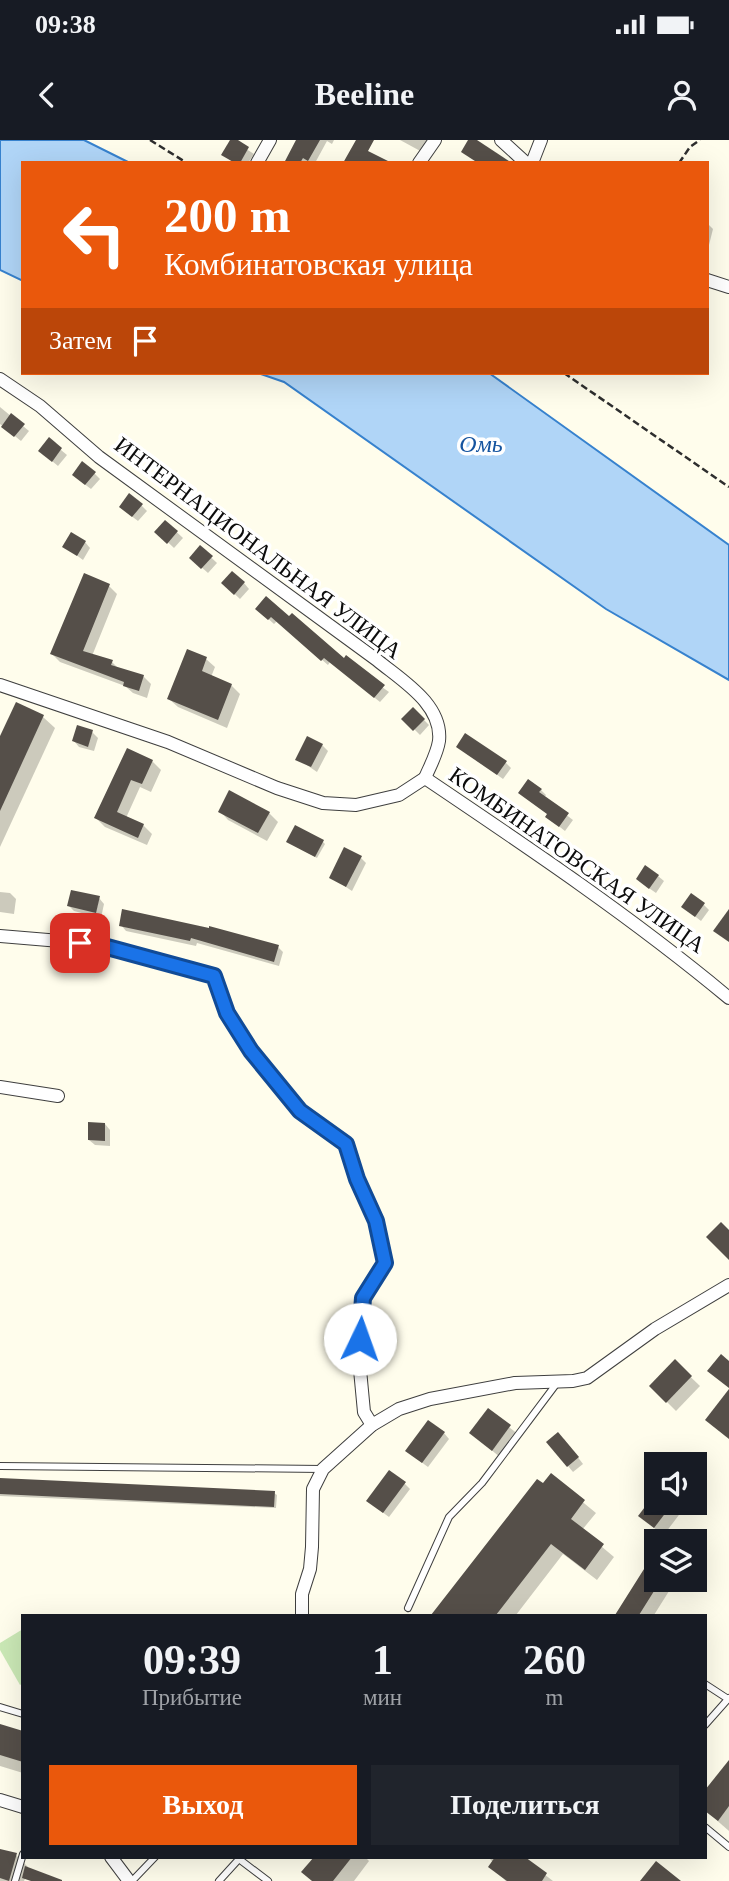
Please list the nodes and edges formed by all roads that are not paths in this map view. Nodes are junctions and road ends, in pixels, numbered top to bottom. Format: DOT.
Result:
graph roads {
  1 [pos="270,140"];
  2 [pos="435,140"];
  3 [pos="501,140"];
  4 [pos="541,140"];
  5 [pos="258,161"];
  6 [pos="420,161"];
  7 [pos="524,161"];
  8 [pos="533,161"];
  9 [pos="709,281"];
  10 [pos="729,287"];
  11 [pos="0,379"];
  12 [pos="0,685"];
  13 [pos="425,778"];
  14 [pos="0,936"];
  15 [pos="729,998"];
  16 [pos="0,1087"];
  17 [pos="58,1096"];
  18 [pos="729,1285"];
  19 [pos="557,1382"];
  20 [pos="372,1425"];
  21 [pos="0,1466"];
  22 [pos="323,1469"];
  23 [pos="408,1608"];
  24 [pos="302,1614"];
  25 [pos="707,1685"];
  26 [pos="729,1699"];
  27 [pos="0,1707"];
  28 [pos="21,1713"];
  29 [pos="707,1723"];
  30 [pos="0,1800"];
  31 [pos="21,1806"];
  32 [pos="707,1829"];
  33 [pos="729,1847"];
  34 [pos="22,1859"];
  35 [pos="113,1859"];
  36 [pos="153,1859"];
  37 [pos="237,1859"];
  38 [pos="239,1859"];
  39 [pos="15,1881"];
  40 [pos="131,1881"];
  41 [pos="219,1881"];
  42 [pos="268,1881"];
  1 -- 5 [label="street"];
  2 -- 6 [label="street"];
  3 -- 7 [label="street"];
  4 -- 8 [label="street"];
  9 -- 10 [label="street"];
  11 -- 13 [label="street, ИНТЕРНАЦИОНАЛЬНАЯ УЛИЦА"];
  12 -- 13 [label="street, КОМБИНАТОВСКАЯ УЛИЦА"];
  13 -- 15 [label="street, КОМБИНАТОВСКАЯ УЛИЦА"];
  14 -- 20 [label="street"];
  16 -- 17 [label="street"];
  18 -- 19 [label="street"];
  19 -- 20 [label="street"];
  19 -- 23 [label="lane"];
  20 -- 22 [label="street"];
  21 -- 22 [label="lane"];
  22 -- 24 [label="street"];
  25 -- 26 [label="lane"];
  26 -- 29 [label="lane"];
  27 -- 28 [label="lane"];
  30 -- 31 [label="street"];
  32 -- 33 [label="lane"];
  34 -- 39 [label="lane"];
  35 -- 40 [label="street"];
  36 -- 40 [label="lane"];
  37 -- 41 [label="lane"];
  38 -- 42 [label="lane"];
}
